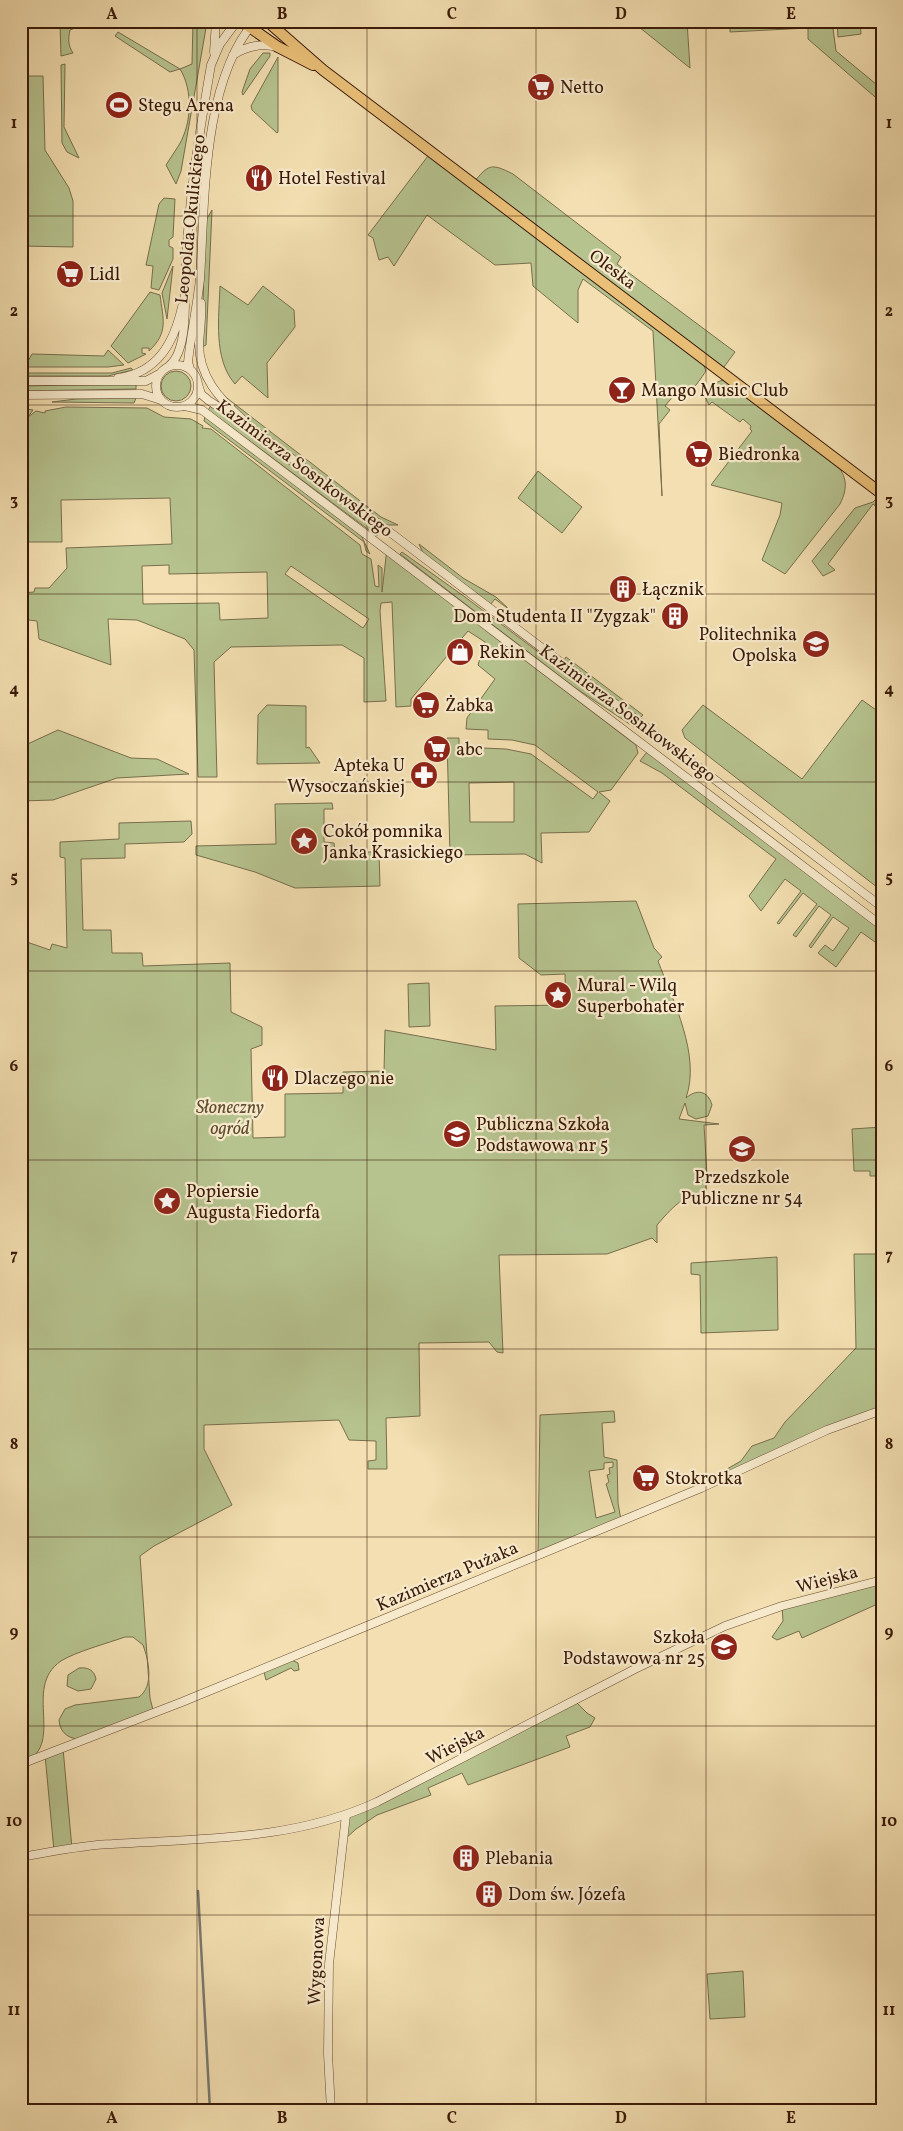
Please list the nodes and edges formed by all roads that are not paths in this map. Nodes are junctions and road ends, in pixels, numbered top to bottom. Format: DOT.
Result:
graph roads {
  1 [pos="216,21"];
  2 [pos="237,21"];
  3 [pos="267,21"];
  4 [pos="248,23"];
  5 [pos="278,47"];
  6 [pos="231,56"];
  7 [pos="213,58"];
  8 [pos="323,70"];
  9 [pos="200,278"];
  10 [pos="185,293"];
  11 [pos="169,366"];
  12 [pos="190,369"];
  13 [pos="159,374"];
  14 [pos="100,380"];
  15 [pos="21,381"];
  16 [pos="198,384"];
  17 [pos="21,395"];
  18 [pos="161,400"];
  19 [pos="185,406"];
  20 [pos="255,431"];
  21 [pos="882,494"];
  22 [pos="882,907"];
  23 [pos="882,926"];
  24 [pos="882,1410"];
  25 [pos="882,1580"];
  26 [pos="21,1764"];
  27 [pos="346,1815"];
  28 [pos="21,1857"];
  29 [pos="331,2110"];
  1 -- 7 [label="street"];
  2 -- 7 [label="street, Leopolda Okulickiego"];
  3 -- 8 [label="main road, Oleska"];
  4 -- 5 [label="main road, Oleska"];
  4 -- 6 [label="street, Leopolda Okulickiego"];
  5 -- 6 [label="street"];
  5 -- 8 [label="main road, Oleska"];
  6 -- 9 [label="street, Leopolda Okulickiego"];
  7 -- 10 [label="street, Leopolda Okulickiego"];
  8 -- 21 [label="main road, Oleska"];
  9 -- 12 [label="street, Leopolda Okulickiego"];
  9 -- 20 [label="street"];
  10 -- 11 [label="street, Leopolda Okulickiego"];
  10 -- 14 [label="street"];
  11 -- 12 [label="street"];
  11 -- 13 [label="street"];
  12 -- 16 [label="street"];
  13 -- 14 [label="street"];
  13 -- 18 [label="street"];
  14 -- 15 [label="street"];
  16 -- 19 [label="street"];
  16 -- 20 [label="street, Kazimierza Sosnkowskiego"];
  17 -- 18 [label="street"];
  18 -- 19 [label="street"];
  19 -- 23 [label="street, Kazimierza Sosnkowskiego"];
  20 -- 22 [label="street, Kazimierza Sosnkowskiego"];
  24 -- 26 [label="street, Kazimierza Pużaka"];
  25 -- 27 [label="street, Wiejska"];
  27 -- 28 [label="street, Wiejska"];
  27 -- 29 [label="street, Wygonowa"];
}
